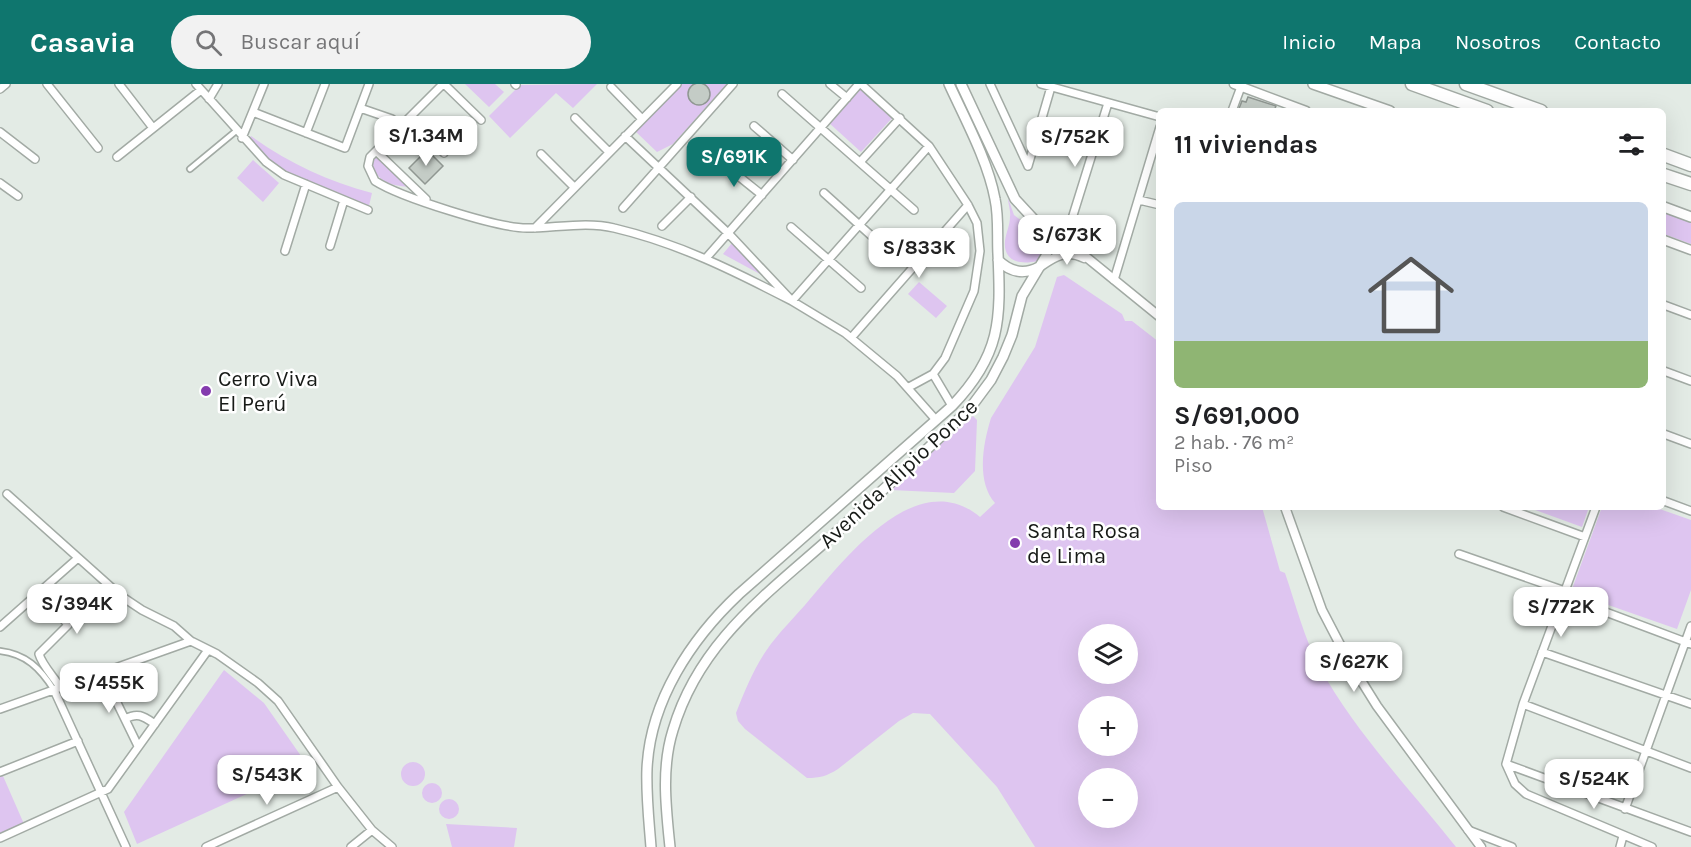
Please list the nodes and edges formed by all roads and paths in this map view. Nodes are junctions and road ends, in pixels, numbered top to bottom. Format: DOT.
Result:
graph roads {
  1 [pos="6,84"];
  2 [pos="47,84"];
  3 [pos="119,84"];
  4 [pos="218,84"];
  5 [pos="264,84"];
  6 [pos="325,84"];
  7 [pos="369,84"];
  8 [pos="443,84"];
  9 [pos="733,84"];
  10 [pos="830,84"];
  11 [pos="860,84"];
  12 [pos="949,84"];
  13 [pos="961,84"];
  14 [pos="990,84"];
  15 [pos="1041,84"];
  16 [pos="1313,84"];
  17 [pos="1412,84"];
  18 [pos="1466,84"];
  19 [pos="1476,84"];
  20 [pos="674,85"];
  21 [pos="1239,85"];
  22 [pos="198,87"];
  23 [pos="611,87"];
  24 [pos="1051,87"];
  25 [pos="1061,87"];
  26 [pos="0,89"];
  27 [pos="782,93"];
  28 [pos="1500,96"];
  29 [pos="847,98"];
  30 [pos="209,99"];
  31 [pos="1108,103"];
  32 [pos="360,108"];
  33 [pos="1233,108"];
  34 [pos="1298,108"];
  35 [pos="1381,108"];
  36 [pos="1479,108"];
  37 [pos="1533,108"];
  38 [pos="253,112"];
  39 [pos="1156,116"];
  40 [pos="409,118"];
  41 [pos="575,118"];
  42 [pos="642,118"];
  43 [pos="900,118"];
  44 [pos="392,119"];
  45 [pos="481,120"];
  46 [pos="754,126"];
  47 [pos="822,127"];
  48 [pos="153,128"];
  49 [pos="236,131"];
  50 [pos="0,132"];
  51 [pos="306,133"];
  52 [pos="625,136"];
  53 [pos="242,138"];
  54 [pos="1156,141"];
  55 [pos="929,146"];
  56 [pos="98,148"];
  57 [pos="376,151"];
  58 [pos="609,152"];
  59 [pos="444,153"];
  60 [pos="541,154"];
  61 [pos="1666,156"];
  62 [pos="117,157"];
  63 [pos="35,159"];
  64 [pos="793,160"];
  65 [pos="861,161"];
  66 [pos="722,162"];
  67 [pos="1691,165"];
  68 [pos="659,167"];
  69 [pos="190,170"];
  70 [pos="1666,175"];
  71 [pos="0,183"];
  72 [pos="306,184"];
  73 [pos="1691,184"];
  74 [pos="574,187"];
  75 [pos="891,188"];
  76 [pos="824,193"];
  77 [pos="762,195"];
  78 [pos="18,196"];
  79 [pos="691,197"];
  80 [pos="344,200"];
  81 [pos="1139,200"];
  82 [pos="429,202"];
  83 [pos="968,204"];
  84 [pos="1156,204"];
  85 [pos="623,208"];
  86 [pos="1666,208"];
  87 [pos="368,210"];
  88 [pos="914,210"];
  89 [pos="1691,217"];
  90 [pos="1034,219"];
  91 [pos="859,224"];
  92 [pos="662,226"];
  93 [pos="791,227"];
  94 [pos="535,228"];
  95 [pos="728,233"];
  96 [pos="1065,241"];
  97 [pos="1666,241"];
  98 [pos="330,246"];
  99 [pos="886,249"];
  100 [pos="1691,250"];
  101 [pos="285,251"];
  102 [pos="707,257"];
  103 [pos="828,259"];
  104 [pos="998,260"];
  105 [pos="1094,264"];
  106 [pos="1040,267"];
  107 [pos="1114,280"];
  108 [pos="861,288"];
  109 [pos="792,301"];
  110 [pos="1666,306"];
  111 [pos="1156,314"];
  112 [pos="1691,315"];
  113 [pos="851,338"];
  114 [pos="1666,372"];
  115 [pos="933,374"];
  116 [pos="1691,381"];
  117 [pos="909,387"];
  118 [pos="952,406"];
  119 [pos="936,420"];
  120 [pos="1666,435"];
  121 [pos="1691,444"];
  122 [pos="7,494"];
  123 [pos="1666,502"];
  124 [pos="1287,510"];
  125 [pos="1511,510"];
  126 [pos="1595,510"];
  127 [pos="1691,511"];
  128 [pos="1585,537"];
  129 [pos="1459,554"];
  130 [pos="78,558"];
  131 [pos="41,591"];
  132 [pos="1564,594"];
  133 [pos="718,614"];
  134 [pos="1691,626"];
  135 [pos="0,627"];
  136 [pos="731,627"];
  137 [pos="191,641"];
  138 [pos="1688,643"];
  139 [pos="208,650"];
  140 [pos="0,651"];
  141 [pos="1542,652"];
  142 [pos="102,672"];
  143 [pos="57,688"];
  144 [pos="1666,695"];
  145 [pos="1523,704"];
  146 [pos="1691,704"];
  147 [pos="0,709"];
  148 [pos="125,719"];
  149 [pos="155,723"];
  150 [pos="78,741"];
  151 [pos="138,746"];
  152 [pos="1646,751"];
  153 [pos="1506,764"];
  154 [pos="1691,768"];
  155 [pos="0,772"];
  156 [pos="338,787"];
  157 [pos="102,792"];
  158 [pos="1625,809"];
  159 [pos="372,830"];
  160 [pos="1468,830"];
  161 [pos="1691,832"];
  162 [pos="1623,836"];
  163 [pos="0,838"];
  164 [pos="126,847"];
  165 [pos="207,847"];
  166 [pos="351,847"];
  167 [pos="391,847"];
  168 [pos="651,847"];
  169 [pos="670,847"];
  170 [pos="1481,847"];
  171 [pos="1512,847"];
  172 [pos="1620,847"];
  173 [pos="1652,847"];
  1 -- 26 [label="street"];
  2 -- 56 [label="street"];
  3 -- 48 [label="street"];
  4 -- 30 [label="street"];
  5 -- 38 [label="street"];
  6 -- 51 [label="street"];
  7 -- 32 [label="street"];
  8 -- 40 [label="street"];
  8 -- 45 [label="street"];
  9 -- 68 [label="street"];
  10 -- 29 [label="street"];
  11 -- 29 [label="street"];
  11 -- 43 [label="street"];
  12 -- 104 [label="main road, Avenida Alipio Ponce"];
  13 -- 90 [label="main road, Avenida Alipio Ponce"];
  14 -- 24 [label="street"];
  15 -- 24 [label="street"];
  16 -- 35 [label="main road"];
  17 -- 36 [label="highway"];
  18 -- 28 [label="highway"];
  19 -- 28 [label="highway"];
  20 -- 42 [label="street"];
  21 -- 33 [label="street"];
  21 -- 34 [label="street"];
  22 -- 30 [label="street"];
  22 -- 48 [label="street"];
  23 -- 42 [label="street"];
  24 -- 25 [label="street"];
  25 -- 31 [label="street"];
  27 -- 47 [label="street"];
  28 -- 37 [label="highway"];
  29 -- 47 [label="street"];
  30 -- 49 [label="street"];
  31 -- 39 [label="street"];
  31 -- 96 [label="street"];
  32 -- 44 [label="street"];
  32 -- 51 [label="street"];
  38 -- 51 [label="street"];
  38 -- 53 [label="street"];
  40 -- 57 [label="street"];
  40 -- 59 [label="street"];
  41 -- 58 [label="street"];
  42 -- 52 [label="street"];
  43 -- 55 [label="street"];
  43 -- 65 [label="street"];
  46 -- 64 [label="street"];
  47 -- 64 [label="street"];
  47 -- 65 [label="street"];
  48 -- 62 [label="street"];
  49 -- 53 [label="street"];
  49 -- 69 [label="street"];
  50 -- 63 [label="street"];
  52 -- 58 [label="street"];
  52 -- 68 [label="street"];
  53 -- 72 [label="street"];
  54 -- 81 [label="street"];
  55 -- 75 [label="street"];
  55 -- 83 [label="street"];
  57 -- 82 [label="street"];
  57 -- 82 [label="street"];
  58 -- 74 [label="street"];
  60 -- 74 [label="street"];
  61 -- 67 [label="highway"];
  64 -- 77 [label="street"];
  65 -- 75 [label="street"];
  66 -- 77 [label="street"];
  68 -- 79 [label="street"];
  68 -- 85 [label="street"];
  70 -- 73 [label="highway"];
  71 -- 78 [label="street"];
  72 -- 80 [label="street"];
  72 -- 101 [label="street"];
  74 -- 94 [label="street"];
  75 -- 88 [label="street"];
  75 -- 91 [label="street"];
  76 -- 91 [label="street"];
  77 -- 95 [label="street"];
  79 -- 92 [label="street"];
  79 -- 95 [label="street"];
  80 -- 87 [label="street"];
  80 -- 98 [label="street"];
  81 -- 84 [label="street"];
  81 -- 107 [label="street"];
  82 -- 94 [label="street"];
  83 -- 113 [label="street"];
  83 -- 115 [label="street"];
  86 -- 89 [label="main road"];
  90 -- 96 [label="street"];
  90 -- 106 [label="main road, Avenida Alipio Ponce"];
  91 -- 99 [label="street"];
  91 -- 103 [label="street"];
  93 -- 103 [label="street"];
  94 -- 102 [label="street"];
  95 -- 102 [label="street"];
  95 -- 109 [label="street"];
  96 -- 105 [label="street"];
  97 -- 100 [label="street"];
  102 -- 109 [label="street"];
  103 -- 108 [label="street"];
  103 -- 109 [label="street"];
  104 -- 106 [label="main road"];
  104 -- 118 [label="main road, Avenida Alipio Ponce"];
  105 -- 106 [label="street"];
  105 -- 107 [label="street"];
  106 -- 136 [label="main road, Avenida Alipio Ponce"];
  107 -- 111 [label="street"];
  109 -- 113 [label="street"];
  110 -- 112 [label="street"];
  113 -- 117 [label="street"];
  114 -- 116 [label="street"];
  115 -- 117 [label="street"];
  115 -- 118 [label="street"];
  117 -- 119 [label="street"];
  118 -- 119 [label="main road, Avenida Alipio Ponce"];
  119 -- 133 [label="main road, Avenida Alipio Ponce"];
  120 -- 121 [label="street"];
  122 -- 130 [label="street"];
  123 -- 127 [label="street"];
  124 -- 160 [label="street"];
  125 -- 128 [label="street"];
  126 -- 128 [label="street"];
  128 -- 132 [label="street"];
  129 -- 132 [label="street"];
  130 -- 131 [label="street"];
  130 -- 137 [label="street"];
  131 -- 135 [label="street"];
  131 -- 143 [label="street"];
  132 -- 138 [label="street"];
  132 -- 141 [label="street"];
  133 -- 136 [label="main road"];
  133 -- 168 [label="main road, Avenida Alipio Ponce"];
  134 -- 138 [label="street"];
  136 -- 169 [label="main road, Avenida Alipio Ponce"];
  137 -- 139 [label="street"];
  137 -- 142 [label="street"];
  138 -- 144 [label="street"];
  139 -- 149 [label="street"];
  139 -- 156 [label="street"];
  140 -- 143 [label="street"];
  141 -- 144 [label="street"];
  141 -- 145 [label="street"];
  142 -- 143 [label="street"];
  142 -- 148 [label="street"];
  143 -- 147 [label="street"];
  143 -- 150 [label="street"];
  144 -- 146 [label="street"];
  144 -- 152 [label="street"];
  145 -- 152 [label="street"];
  145 -- 153 [label="street"];
  148 -- 149 [label="street"];
  148 -- 151 [label="street"];
  149 -- 151 [label="street"];
  150 -- 155 [label="street"];
  150 -- 157 [label="street"];
  151 -- 157 [label="street"];
  152 -- 154 [label="street"];
  152 -- 158 [label="street"];
  153 -- 158 [label="street"];
  153 -- 162 [label="street"];
  156 -- 159 [label="street"];
  156 -- 165 [label="street"];
  157 -- 163 [label="street"];
  157 -- 164 [label="street"];
  158 -- 161 [label="street"];
  159 -- 166 [label="street"];
  159 -- 167 [label="street"];
  160 -- 170 [label="street"];
  160 -- 171 [label="street"];
  162 -- 172 [label="street"];
  162 -- 173 [label="street"];
}
